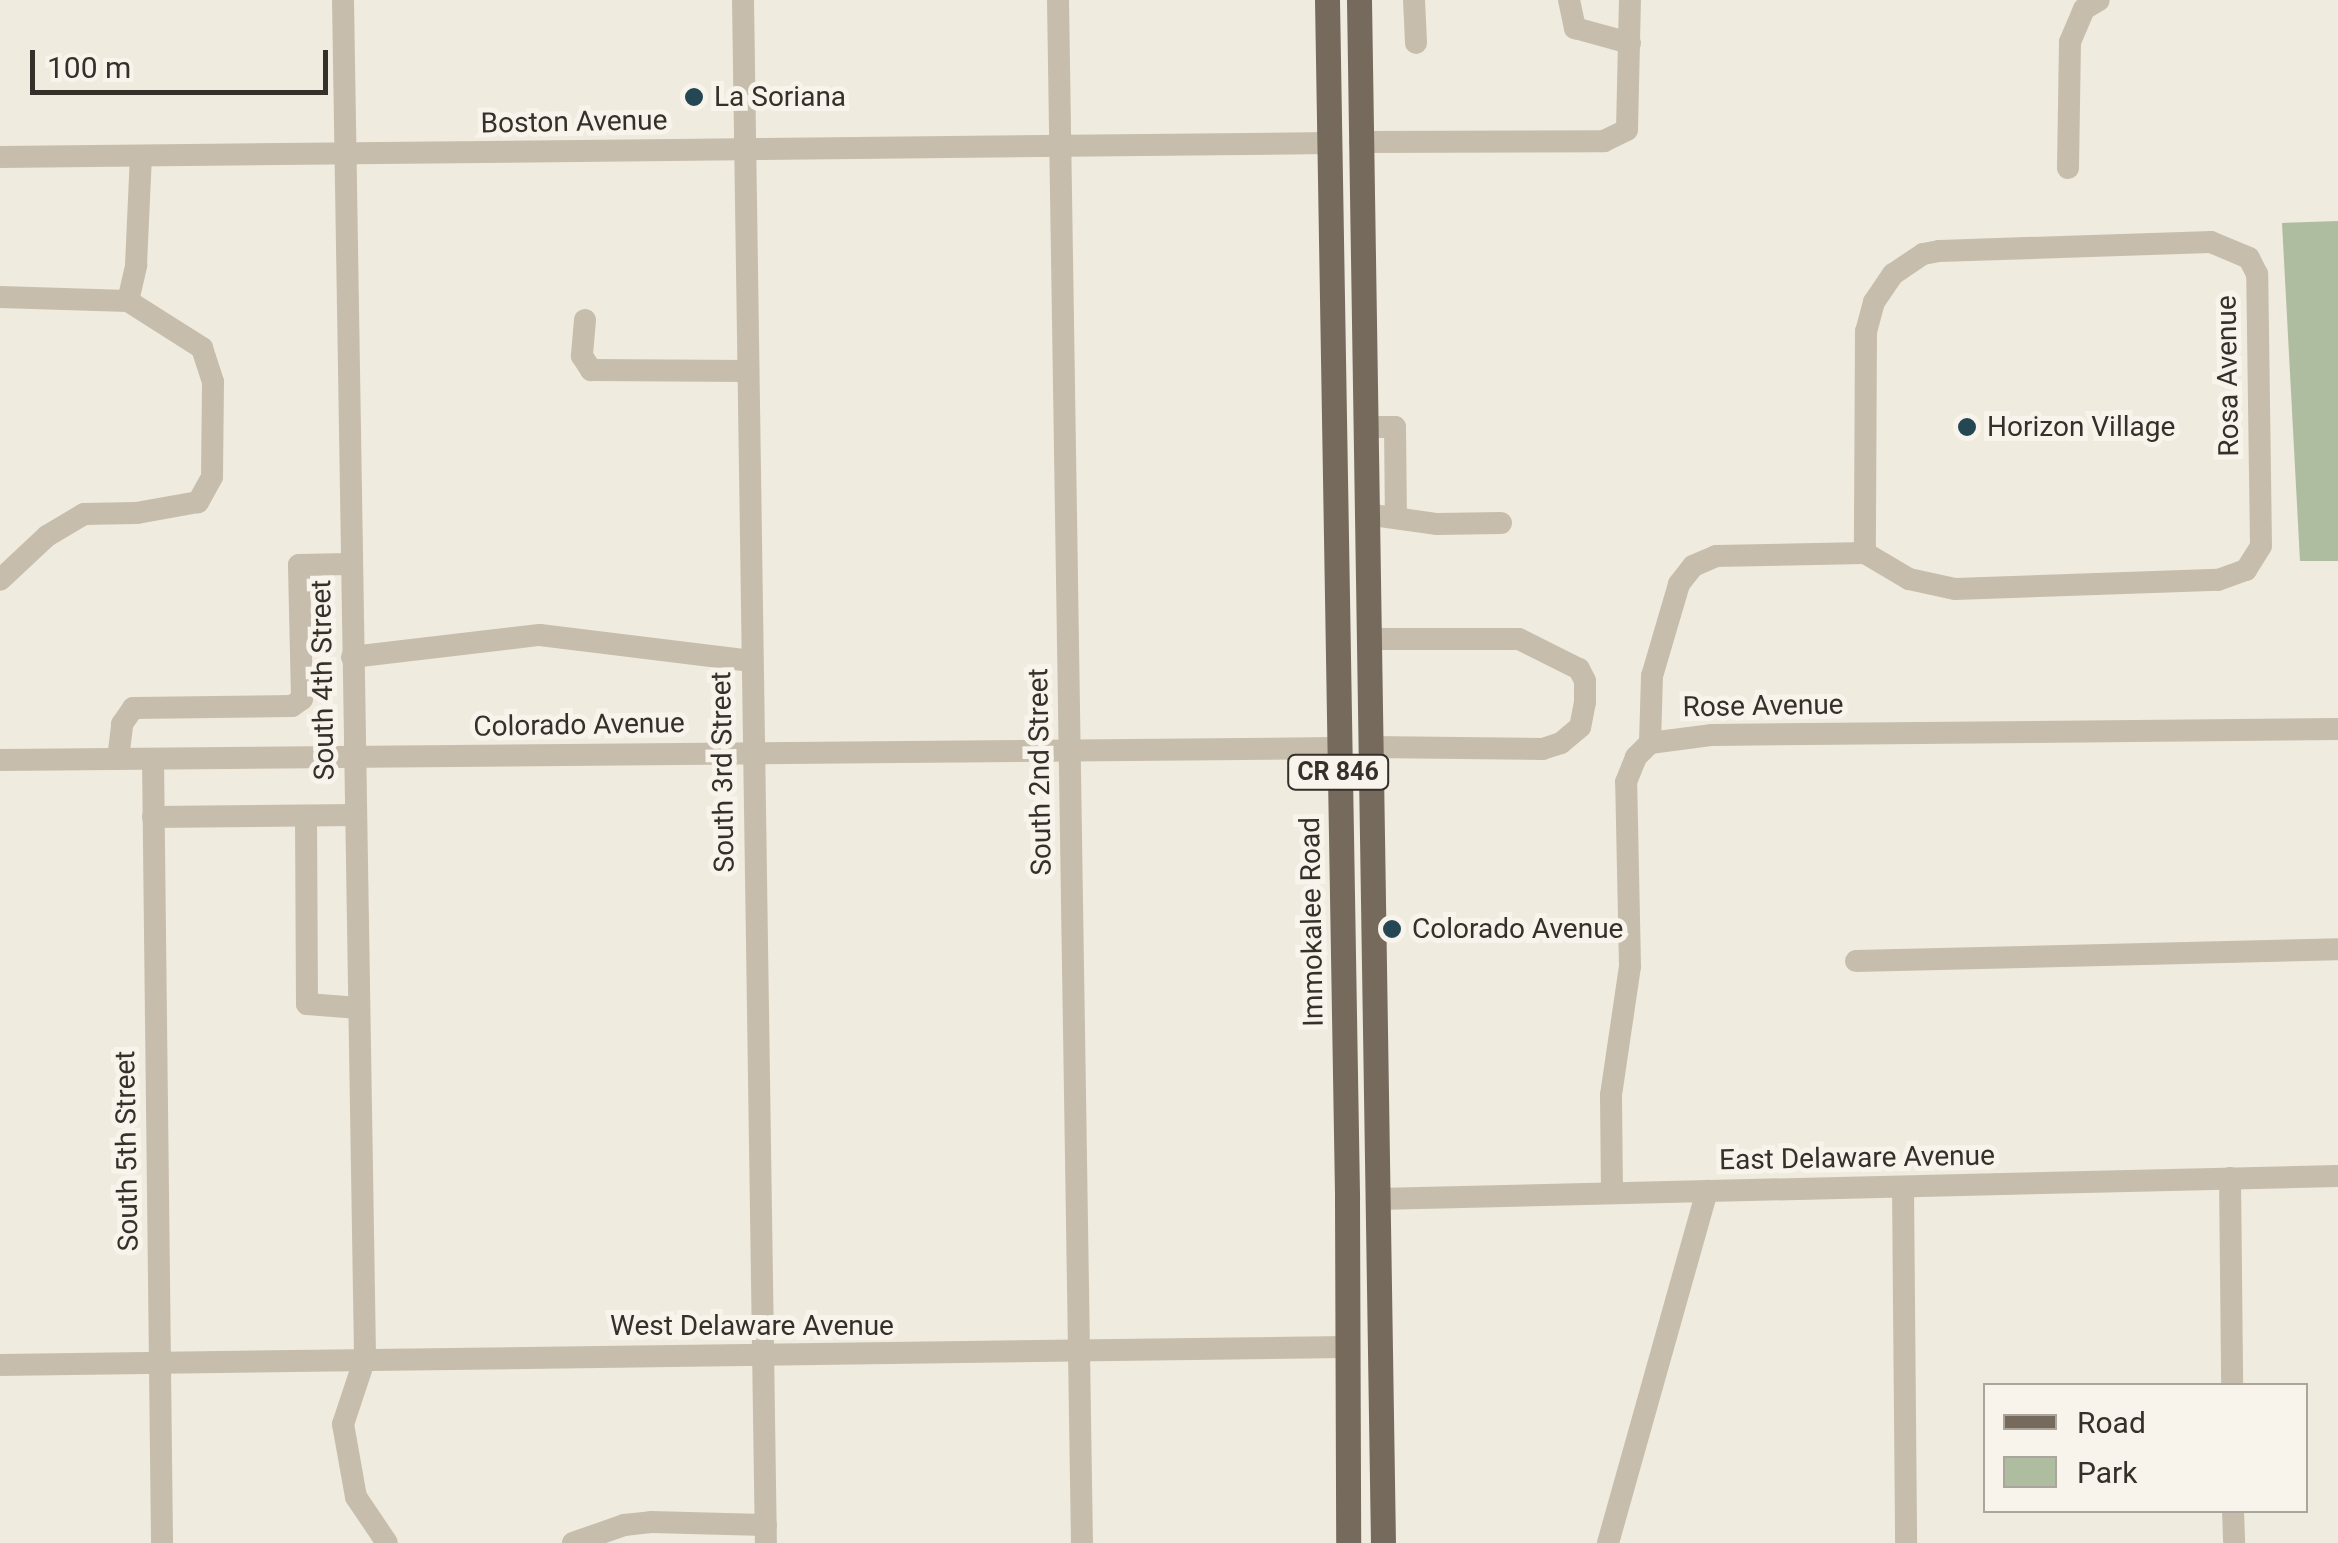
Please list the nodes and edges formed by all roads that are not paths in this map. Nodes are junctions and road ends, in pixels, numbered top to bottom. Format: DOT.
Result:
graph roads {
  1 [pos="344,0"];
  2 [pos="743,0"];
  3 [pos="1058,0"];
  4 [pos="1327,0"];
  5 [pos="1358,0"];
  6 [pos="1414,0"];
  7 [pos="1568,0"];
  8 [pos="1630,0"];
  9 [pos="2099,0"];
  10 [pos="1416,43"];
  11 [pos="1630,43"];
  12 [pos="1360,142"];
  13 [pos="1329,143"];
  14 [pos="1059,147"];
  15 [pos="744,150"];
  16 [pos="345,154"];
  17 [pos="141,156"];
  18 [pos="0,157"];
  19 [pos="2068,168"];
  20 [pos="0,297"];
  21 [pos="128,301"];
  22 [pos="585,320"];
  23 [pos="748,371"];
  24 [pos="1365,426"];
  25 [pos="1366,514"];
  26 [pos="1396,516"];
  27 [pos="1501,523"];
  28 [pos="1865,553"];
  29 [pos="350,564"];
  30 [pos="0,580"];
  31 [pos="1369,639"];
  32 [pos="352,657"];
  33 [pos="751,660"];
  34 [pos="2338,729"];
  35 [pos="1650,743"];
  36 [pos="1371,747"];
  37 [pos="1338,748"];
  38 [pos="1070,751"];
  39 [pos="752,752"];
  40 [pos="354,758"];
  41 [pos="153,759"];
  42 [pos="0,760"];
  43 [pos="118,760"];
  44 [pos="355,815"];
  45 [pos="306,816"];
  46 [pos="154,817"];
  47 [pos="2338,949"];
  48 [pos="1856,961"];
  49 [pos="359,1008"];
  50 [pos="2338,1176"];
  51 [pos="2230,1178"];
  52 [pos="1903,1187"];
  53 [pos="1707,1191"];
  54 [pos="1612,1193"];
  55 [pos="1347,1199"];
  56 [pos="1377,1199"];
  57 [pos="1345,1347"];
  58 [pos="1380,1347"];
  59 [pos="1079,1354"];
  60 [pos="763,1356"];
  61 [pos="365,1358"];
  62 [pos="160,1363"];
  63 [pos="0,1365"];
  64 [pos="2232,1383"];
  65 [pos="2233,1513"];
  66 [pos="766,1534"];
  67 [pos="162,1543"];
  68 [pos="387,1543"];
  69 [pos="572,1543"];
  70 [pos="1082,1543"];
  71 [pos="1348,1543"];
  72 [pos="1382,1543"];
  73 [pos="1608,1543"];
  74 [pos="1906,1543"];
  75 [pos="2234,1543"];
  1 -- 16 [label="street, South 4th Street"];
  2 -- 15 [label="street, South 3rd Street"];
  3 -- 14 [label="street, South 2nd Street"];
  4 -- 13 [label="main road, Immokalee Road / CR 846"];
  5 -- 12 [label="main road, CR 846"];
  6 -- 10 [label="street"];
  7 -- 11 [label="street"];
  8 -- 11 [label="street"];
  9 -- 19 [label="street"];
  11 -- 12 [label="street"];
  12 -- 13 [label="main road"];
  12 -- 24 [label="main road, CR 846"];
  13 -- 14 [label="street, Boston Avenue"];
  13 -- 37 [label="main road, Immokalee Road / CR 846"];
  14 -- 15 [label="street, Boston Avenue"];
  14 -- 38 [label="street, South 2nd Street"];
  15 -- 16 [label="street, Boston Avenue"];
  15 -- 23 [label="street, South 3rd Street"];
  16 -- 17 [label="street, Boston Avenue"];
  16 -- 29 [label="street, South 4th Street"];
  17 -- 18 [label="street, Boston Avenue"];
  17 -- 21 [label="street"];
  20 -- 21 [label="street"];
  21 -- 30 [label="street"];
  22 -- 23 [label="street"];
  23 -- 33 [label="street, South 3rd Street"];
  24 -- 25 [label="main road, CR 846"];
  24 -- 26 [label="street"];
  25 -- 26 [label="street"];
  25 -- 31 [label="main road, CR 846"];
  26 -- 27 [label="street"];
  28 -- 28 [label="street, Rosa Avenue"];
  28 -- 35 [label="street"];
  29 -- 32 [label="street, South 4th Street"];
  29 -- 43 [label="street"];
  31 -- 36 [label="main road, CR 846"];
  31 -- 36 [label="street"];
  32 -- 33 [label="street"];
  32 -- 40 [label="street, South 4th Street"];
  33 -- 39 [label="street, South 3rd Street"];
  34 -- 35 [label="street, Rose Avenue"];
  35 -- 54 [label="street, Rose Avenue"];
  36 -- 37 [label="main road"];
  36 -- 56 [label="main road, CR 846"];
  37 -- 38 [label="street, Colorado Avenue"];
  37 -- 55 [label="main road, Immokalee Road / CR 846"];
  38 -- 39 [label="street, Colorado Avenue"];
  38 -- 59 [label="street, South 2nd Street"];
  39 -- 40 [label="street, Colorado Avenue"];
  39 -- 60 [label="street, South 3rd Street"];
  40 -- 41 [label="street, Colorado Avenue"];
  40 -- 44 [label="street, South 4th Street"];
  41 -- 43 [label="street, Colorado Avenue"];
  41 -- 46 [label="street, South 5th Street"];
  42 -- 43 [label="street, Colorado Avenue"];
  44 -- 45 [label="street"];
  44 -- 49 [label="street, South 4th Street"];
  45 -- 46 [label="street"];
  45 -- 49 [label="street"];
  46 -- 62 [label="street, South 5th Street"];
  47 -- 48 [label="street"];
  49 -- 61 [label="street, South 4th Street"];
  50 -- 51 [label="street, East Delaware Avenue"];
  51 -- 52 [label="street, East Delaware Avenue"];
  51 -- 64 [label="street"];
  52 -- 53 [label="street, East Delaware Avenue"];
  52 -- 74 [label="street"];
  53 -- 54 [label="street, East Delaware Avenue"];
  53 -- 73 [label="street"];
  54 -- 56 [label="street, East Delaware Avenue"];
  55 -- 56 [label="main road"];
  55 -- 57 [label="main road, Immokalee Road / CR 846"];
  56 -- 58 [label="main road, CR 846"];
  57 -- 58 [label="main road"];
  57 -- 59 [label="street, West Delaware Avenue"];
  57 -- 71 [label="main road, Immokalee Road / CR 846"];
  58 -- 72 [label="main road, CR 846"];
  59 -- 60 [label="street, West Delaware Avenue"];
  59 -- 70 [label="street, South 2nd Street"];
  60 -- 61 [label="street, West Delaware Avenue"];
  60 -- 66 [label="street, South 3rd Street"];
  61 -- 62 [label="street, West Delaware Avenue"];
  61 -- 68 [label="street, South 4th Street"];
  62 -- 63 [label="street, West Delaware Avenue"];
  62 -- 67 [label="street, South 5th Street"];
  65 -- 75 [label="street"];
  66 -- 69 [label="street"];
}
